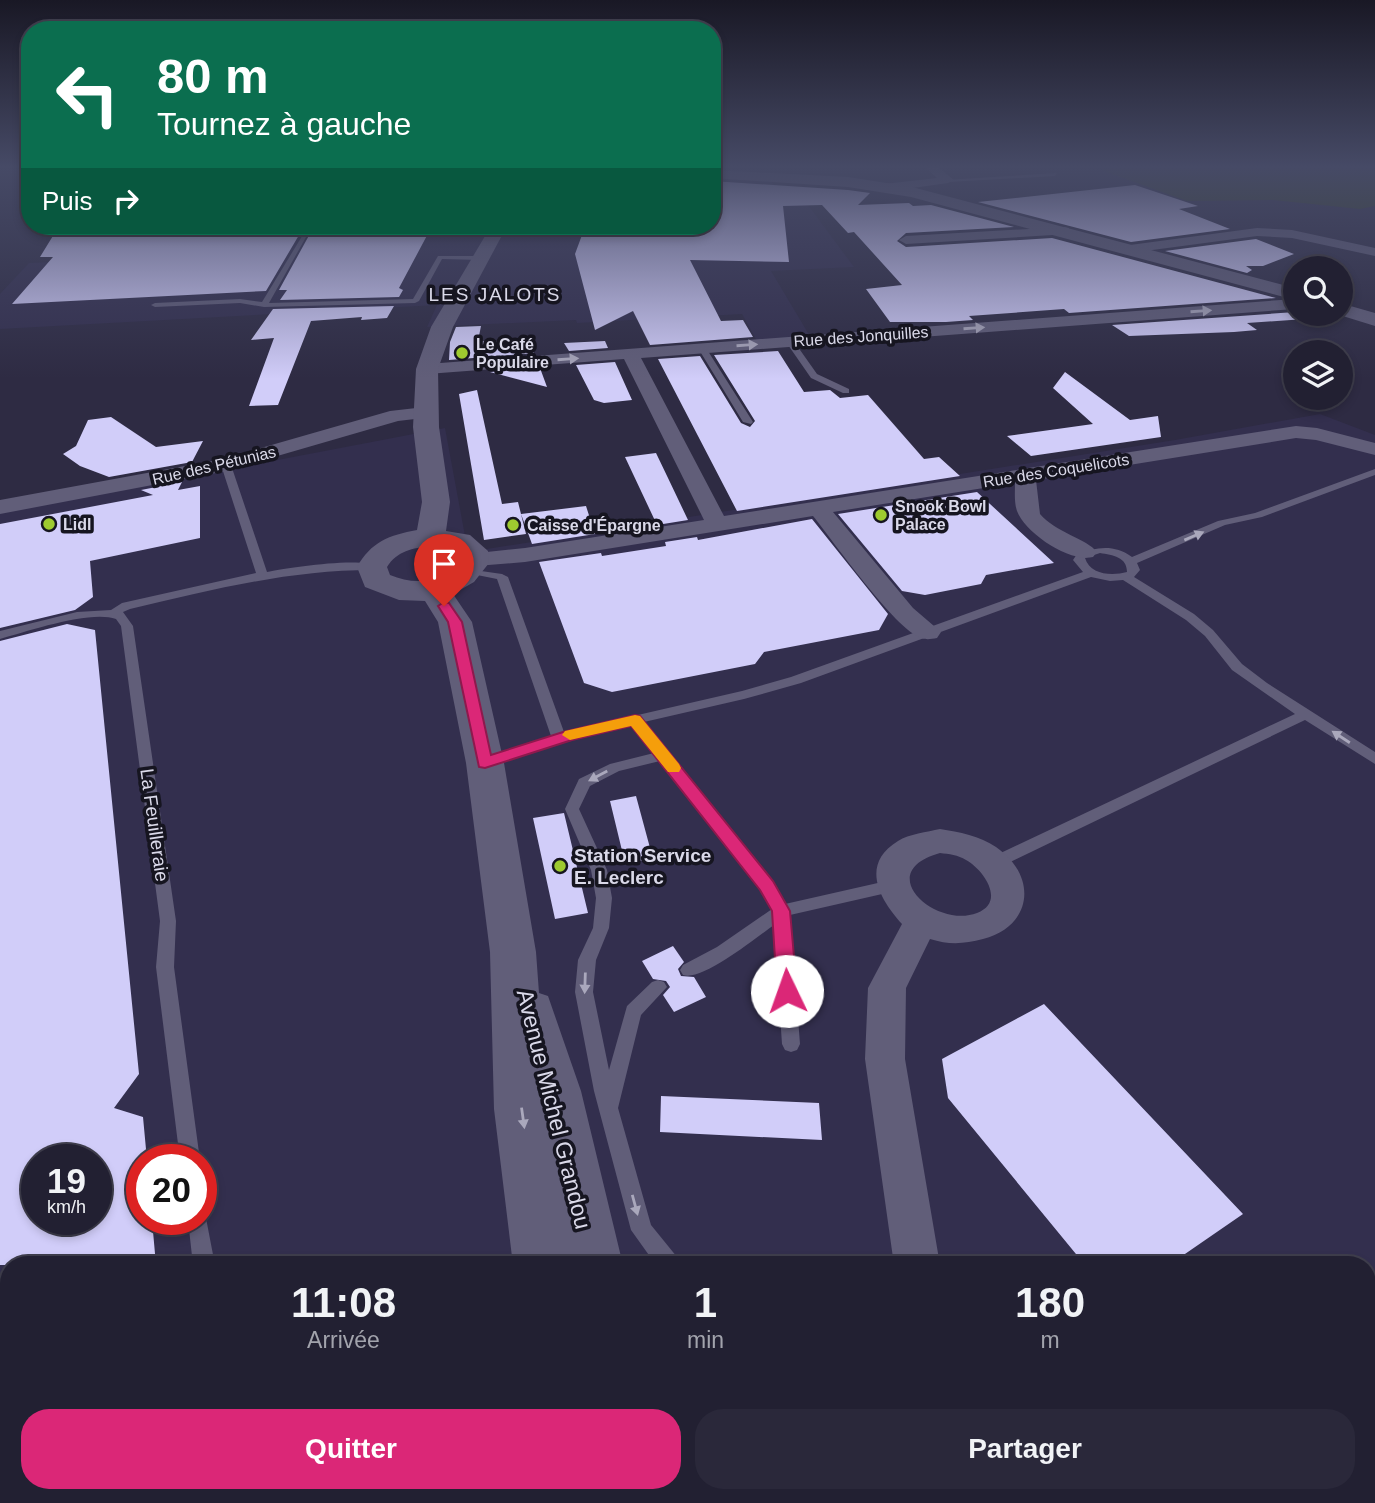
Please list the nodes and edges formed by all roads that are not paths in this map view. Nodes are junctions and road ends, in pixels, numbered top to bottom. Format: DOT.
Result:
graph roads {
  1 [pos="302,238"];
  2 [pos="492,238"];
  3 [pos="939,238"];
  4 [pos="1092,238"];
  5 [pos="1208,238"];
  6 [pos="1311,238"];
  7 [pos="906,240"];
  8 [pos="1130,248"];
  9 [pos="1375,252"];
  10 [pos="481,258"];
  11 [pos="1283,291"];
  12 [pos="155,305"];
  13 [pos="264,305"];
  14 [pos="1283,305"];
  15 [pos="1353,313"];
  16 [pos="1375,320"];
  17 [pos="790,342"];
  18 [pos="702,348"];
  19 [pos="630,355"];
  20 [pos="427,369"];
  21 [pos="846,391"];
  22 [pos="425,413"];
  23 [pos="748,422"];
  24 [pos="1375,449"];
  25 [pos="226,465"];
  26 [pos="1375,472"];
  27 [pos="1025,475"];
  28 [pos="0,507"];
  29 [pos="818,508"];
  30 [pos="717,524"];
  31 [pos="430,537"];
  32 [pos="1131,561"];
  33 [pos="1088,563"];
  34 [pos="473,565"];
  35 [pos="372,567"];
  36 [pos="262,575"];
  37 [pos="1126,577"];
  38 [pos="434,590"];
  39 [pos="114,613"];
  40 [pos="928,632"];
  41 [pos="0,635"];
  42 [pos="1306,714"];
  43 [pos="635,720"];
  44 [pos="559,738"];
  45 [pos="663,755"];
  46 [pos="1375,759"];
  47 [pos="485,763"];
  48 [pos="994,863"];
  49 [pos="891,886"];
  50 [pos="781,911"];
  51 [pos="921,921"];
  52 [pos="513,952"];
  53 [pos="689,970"];
  54 [pos="658,987"];
  55 [pos="790,1044"];
  56 [pos="609,1109"];
  57 [pos="188,1144"];
  58 [pos="200,1235"];
  59 [pos="203,1256"];
  60 [pos="542,1256"];
  61 [pos="591,1256"];
  62 [pos="663,1256"];
  63 [pos="916,1256"];
  1 -- 13 [label="lane"];
  2 -- 10 [label="main road"];
  3 -- 7 [label="street"];
  4 -- 8 [label="main road"];
  5 -- 8 [label="street"];
  6 -- 9 [label="street"];
  8 -- 11 [label="main road"];
  10 -- 13 [label="lane"];
  10 -- 20 [label="main road"];
  12 -- 13 [label="lane"];
  17 -- 14 [label="street, Rue des Jonquilles, one-way"];
  15 -- 16 [label="main road"];
  18 -- 17 [label="street, Rue des Jonquilles, one-way"];
  17 -- 21 [label="lane"];
  18 -- 19 [label="street, Rue des Jonquilles"];
  18 -- 23 [label="lane"];
  20 -- 19 [label="street, Rue des Jonquilles, one-way"];
  19 -- 30 [label="street"];
  20 -- 22 [label="main road"];
  22 -- 25 [label="street, Rue des Pétunias"];
  22 -- 31 [label="main road"];
  24 -- 27 [label="street, Rue des Coquelicots"];
  25 -- 28 [label="street, Rue des Pétunias"];
  25 -- 36 [label="lane"];
  32 -- 26 [label="lane, one-way"];
  27 -- 29 [label="street, Rue des Coquelicots"];
  27 -- 33 [label="street"];
  29 -- 30 [label="street, Rue des Coquelicots"];
  29 -- 40 [label="street"];
  30 -- 34 [label="street, Rue des Coquelicots"];
  31 -- 34 [label="main road"];
  31 -- 35 [label="main road"];
  32 -- 33 [label="lane"];
  32 -- 37 [label="lane"];
  33 -- 37 [label="lane"];
  33 -- 40 [label="lane"];
  34 -- 38 [label="main road"];
  34 -- 44 [label="lane"];
  35 -- 36 [label="lane"];
  35 -- 38 [label="main road"];
  36 -- 39 [label="lane"];
  37 -- 42 [label="lane"];
  38 -- 47 [label="main road, Avenue Michel Grandou"];
  39 -- 41 [label="lane"];
  39 -- 57 [label="lane, La Feuilleraie"];
  40 -- 43 [label="lane"];
  46 -- 42 [label="lane, one-way"];
  42 -- 48 [label="lane"];
  43 -- 44 [label="lane"];
  43 -- 45 [label="lane"];
  44 -- 47 [label="lane"];
  45 -- 50 [label="lane"];
  45 -- 56 [label="lane, one-way"];
  47 -- 52 [label="main road, Avenue Michel Grandou"];
  48 -- 49 [label="street"];
  48 -- 51 [label="street"];
  49 -- 50 [label="lane"];
  49 -- 51 [label="street"];
  50 -- 53 [label="lane"];
  50 -- 55 [label="lane"];
  51 -- 63 [label="street"];
  52 -- 60 [label="main road, Avenue Michel Grandou, one-way"];
  52 -- 61 [label="main road, Avenue Michel Grandou"];
  54 -- 56 [label="lane"];
  56 -- 62 [label="lane, one-way"];
  58 -- 59 [label="lane"];
}
